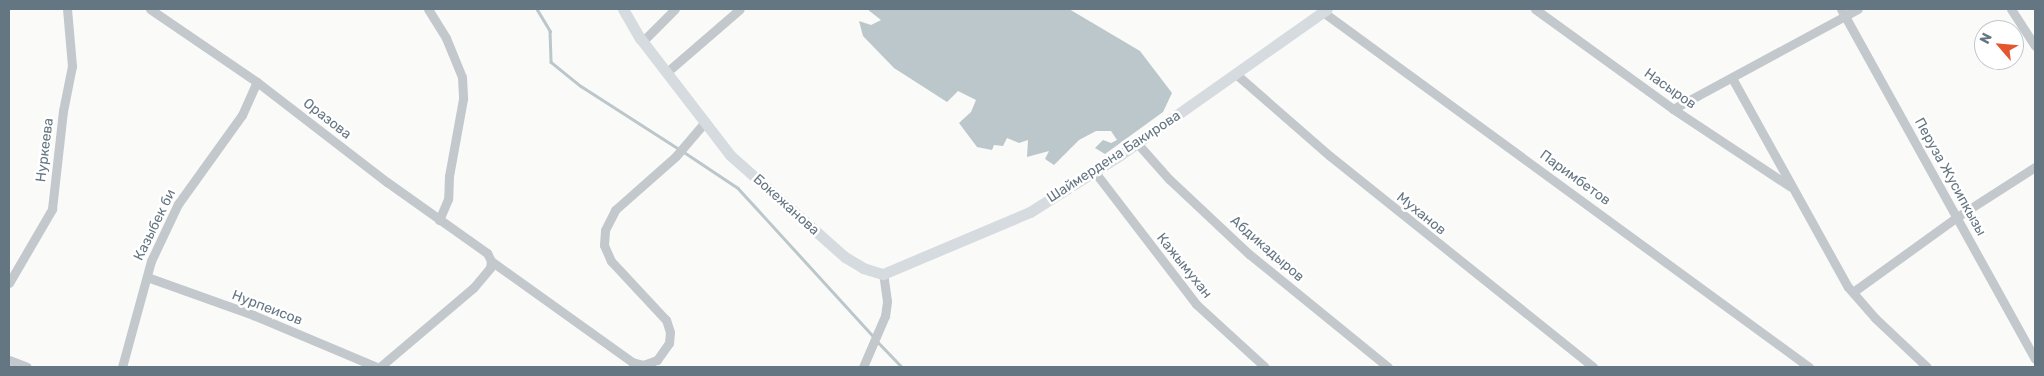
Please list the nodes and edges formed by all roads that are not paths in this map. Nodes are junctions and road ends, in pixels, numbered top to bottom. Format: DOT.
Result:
graph roads {
  1 [pos="67,9"];
  2 [pos="150,9"];
  3 [pos="428,9"];
  4 [pos="623,9"];
  5 [pos="675,9"];
  6 [pos="740,9"];
  7 [pos="1535,9"];
  8 [pos="1858,9"];
  9 [pos="2011,9"];
  10 [pos="1325,11"];
  11 [pos="1843,12"];
  12 [pos="643,41"];
  13 [pos="2035,46"];
  14 [pos="667,72"];
  15 [pos="1237,75"];
  16 [pos="1732,78"];
  17 [pos="257,82"];
  18 [pos="1673,109"];
  19 [pos="705,122"];
  20 [pos="1136,143"];
  21 [pos="2035,167"];
  22 [pos="1094,171"];
  23 [pos="1792,188"];
  24 [pos="1957,217"];
  25 [pos="439,220"];
  26 [pos="489,257"];
  27 [pos="883,274"];
  28 [pos="146,277"];
  29 [pos="9,283"];
  30 [pos="1853,292"];
  31 [pos="2035,359"];
  32 [pos="9,360"];
  33 [pos="27,367"];
  34 [pos="122,367"];
  35 [pos="379,367"];
  36 [pos="863,367"];
  37 [pos="1264,367"];
  38 [pos="1388,367"];
  39 [pos="1593,367"];
  40 [pos="1809,367"];
  41 [pos="1927,367"];
  1 -- 29 [label="street, Нуркеева"];
  2 -- 17 [label="street, Оразова"];
  3 -- 25 [label="street"];
  4 -- 12 [label="street, Бокежанова"];
  5 -- 12 [label="street"];
  6 -- 14 [label="street"];
  7 -- 18 [label="street, Насыров"];
  8 -- 11 [label="street"];
  9 -- 13 [label="street"];
  10 -- 15 [label="street, Шаймердена Бакирова"];
  10 -- 40 [label="street, Паримбетов"];
  11 -- 16 [label="street"];
  11 -- 24 [label="street, Перуза Жусипкызы"];
  12 -- 14 [label="street, Бокежанова"];
  14 -- 19 [label="street, Бокежанова"];
  15 -- 20 [label="street, Шаймердена Бакирова"];
  15 -- 39 [label="street, Муханов"];
  16 -- 18 [label="street"];
  16 -- 23 [label="street"];
  17 -- 25 [label="street, Оразова"];
  17 -- 28 [label="street, Казыбек би"];
  18 -- 23 [label="street, Насыров"];
  19 -- 26 [label="street, Оразова"];
  19 -- 27 [label="street, Бокежанова"];
  20 -- 22 [label="street, Шаймердена Бакирова"];
  20 -- 38 [label="street, Абдикадыров"];
  21 -- 24 [label="street"];
  22 -- 27 [label="street, Шаймердена Бакирова"];
  22 -- 37 [label="street, Кажымухан"];
  23 -- 30 [label="street"];
  24 -- 30 [label="street"];
  24 -- 31 [label="street, Перуза Жусипкызы"];
  25 -- 26 [label="street, Оразова"];
  26 -- 35 [label="street"];
  27 -- 36 [label="street"];
  28 -- 34 [label="street, Казыбек би"];
  28 -- 35 [label="street, Нурпеисов"];
  30 -- 41 [label="street"];
  32 -- 33 [label="street"];
}
